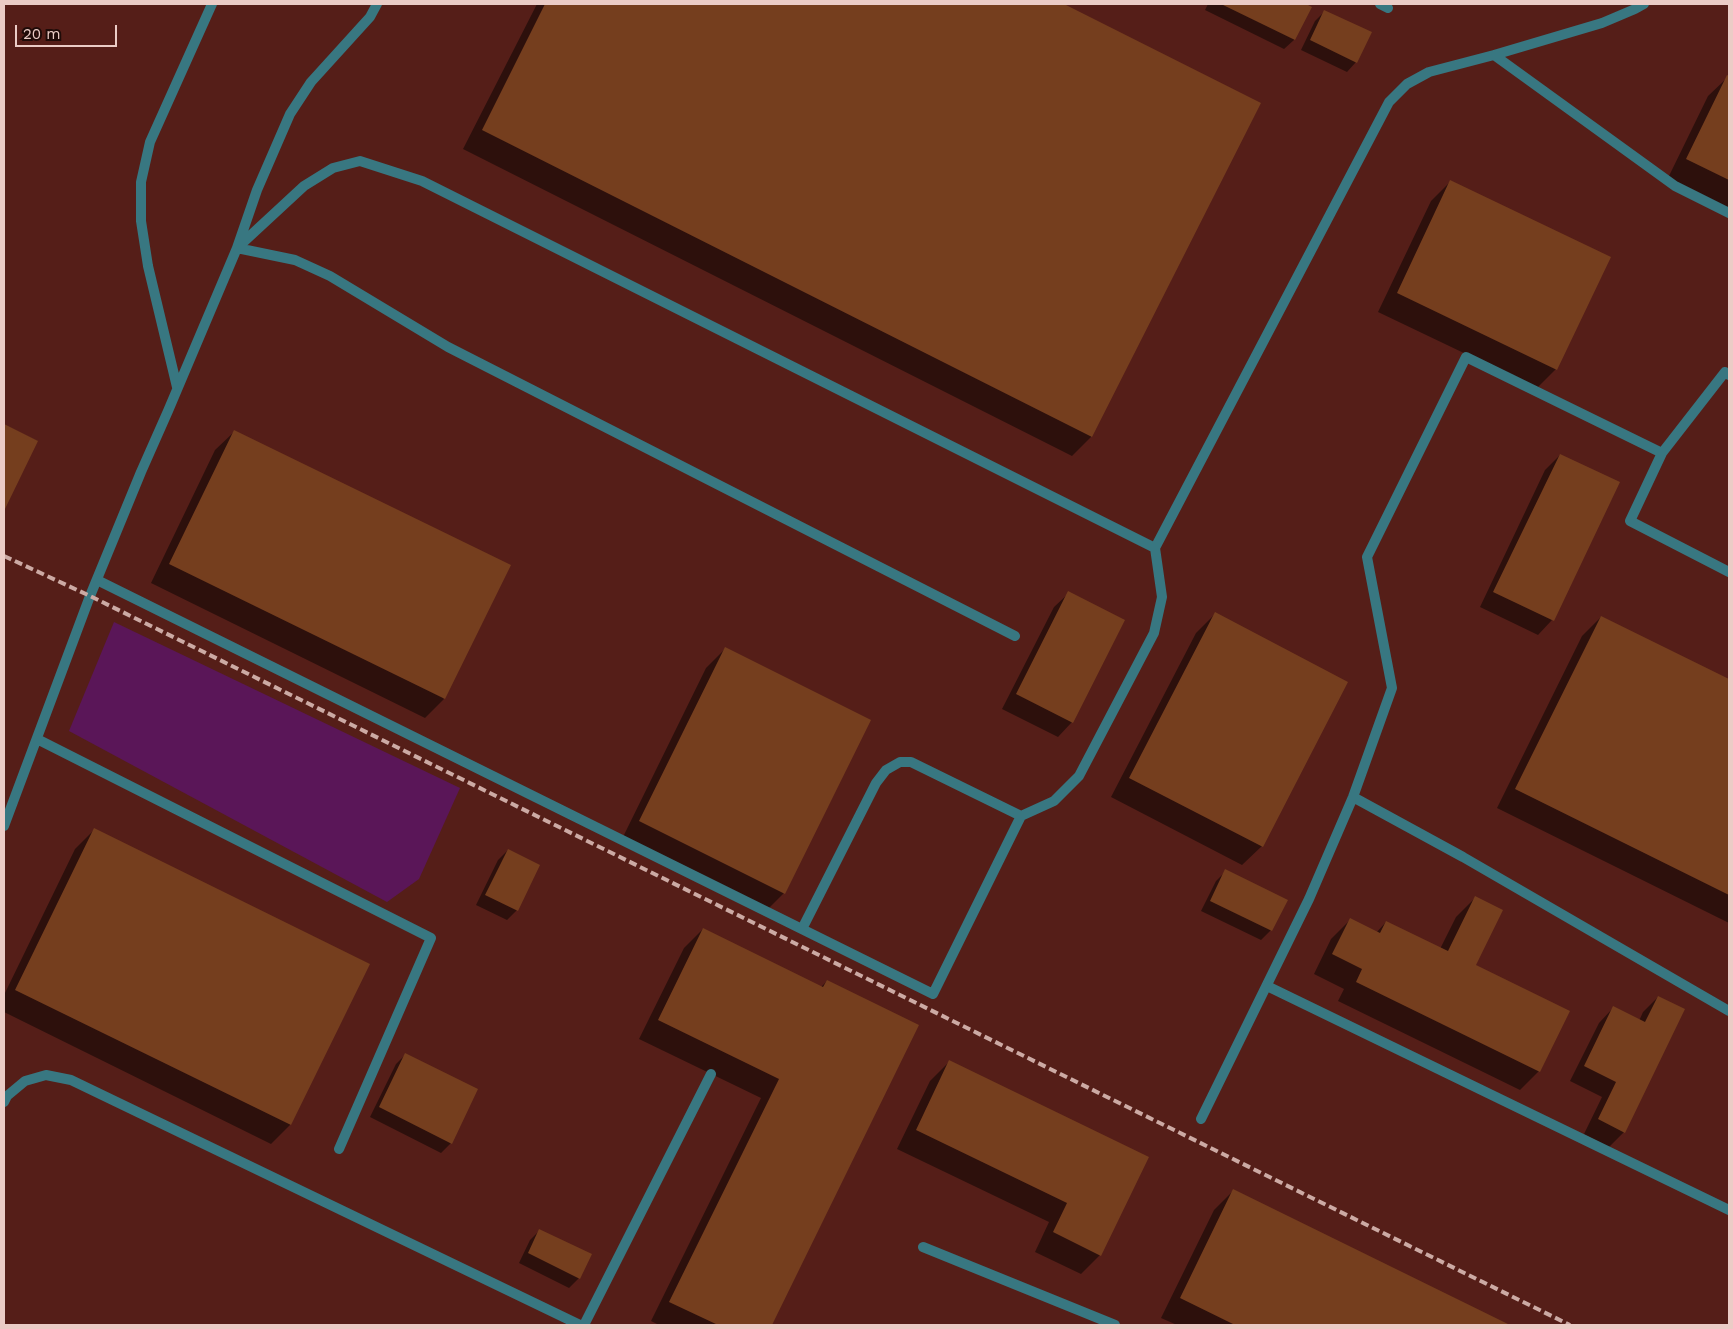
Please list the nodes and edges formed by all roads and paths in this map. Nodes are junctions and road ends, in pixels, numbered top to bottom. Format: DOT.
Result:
graph roads {
  1 [pos="212,4"];
  2 [pos="377,4"];
  3 [pos="1644,4"];
  4 [pos="1494,55"];
  5 [pos="1729,213"];
  6 [pos="237,248"];
  7 [pos="1729,375"];
  8 [pos="177,387"];
  9 [pos="1662,453"];
  10 [pos="1155,548"];
  11 [pos="1729,572"];
  12 [pos="97,580"];
  13 [pos="1015,636"];
  14 [pos="37,739"];
  15 [pos="1353,797"];
  16 [pos="1021,816"];
  17 [pos="4,826"];
  18 [pos="802,929"];
  19 [pos="1267,986"];
  20 [pos="1729,1011"];
  21 [pos="711,1074"];
  22 [pos="4,1102"];
  23 [pos="1201,1119"];
  24 [pos="339,1149"];
  25 [pos="1729,1210"];
  26 [pos="923,1247"];
  27 [pos="580,1325"];
  28 [pos="584,1325"];
  29 [pos="1115,1325"];
  1 -- 8 [label="lane"];
  2 -- 6 [label="lane"];
  3 -- 4 [label="lane"];
  4 -- 5 [label="lane"];
  4 -- 10 [label="lane"];
  6 -- 8 [label="lane"];
  6 -- 10 [label="lane"];
  6 -- 13 [label="lane"];
  7 -- 9 [label="lane"];
  8 -- 12 [label="lane"];
  9 -- 11 [label="lane"];
  9 -- 15 [label="lane"];
  10 -- 16 [label="lane"];
  12 -- 14 [label="lane"];
  12 -- 18 [label="lane"];
  14 -- 17 [label="lane"];
  14 -- 24 [label="lane"];
  15 -- 19 [label="lane"];
  15 -- 20 [label="lane"];
  16 -- 18 [label="lane"];
  16 -- 18 [label="lane"];
  19 -- 23 [label="lane"];
  19 -- 25 [label="lane"];
  21 -- 28 [label="lane"];
  22 -- 27 [label="lane"];
  26 -- 29 [label="lane"];
}
